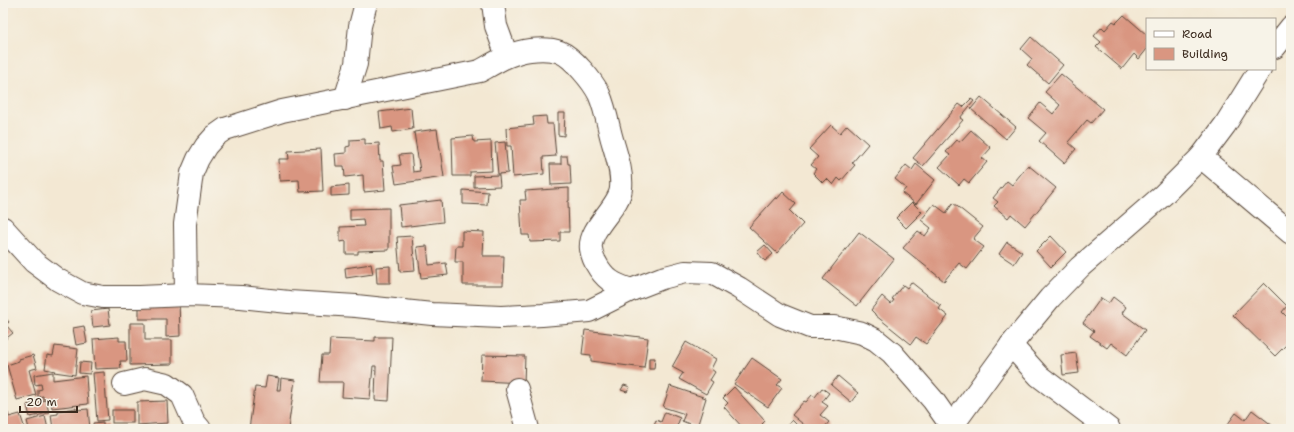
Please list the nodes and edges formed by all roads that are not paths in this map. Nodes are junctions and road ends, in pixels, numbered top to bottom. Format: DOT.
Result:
graph roads {
  1 [pos="366,3"];
  2 [pos="493,3"];
  3 [pos="1291,27"];
  4 [pos="1276,46"];
  5 [pos="508,56"];
  6 [pos="1259,70"];
  7 [pos="345,99"];
  8 [pos="1201,157"];
  9 [pos="3,228"];
  10 [pos="1291,233"];
  11 [pos="631,290"];
  12 [pos="186,295"];
  13 [pos="1011,345"];
  14 [pos="124,384"];
  15 [pos="517,389"];
  16 [pos="951,428"];
  17 [pos="200,429"];
  18 [pos="528,429"];
  19 [pos="1109,429"];
  1 -- 7 [label="street"];
  2 -- 5 [label="street"];
  3 -- 4 [label="street"];
  5 -- 7 [label="street"];
  5 -- 11 [label="street"];
  6 -- 8 [label="street"];
  7 -- 12 [label="street"];
  8 -- 10 [label="street"];
  8 -- 13 [label="street"];
  9 -- 12 [label="street"];
  11 -- 12 [label="street"];
  11 -- 16 [label="street"];
  13 -- 16 [label="street"];
  13 -- 19 [label="street"];
  14 -- 17 [label="street"];
  15 -- 18 [label="street"];
}
